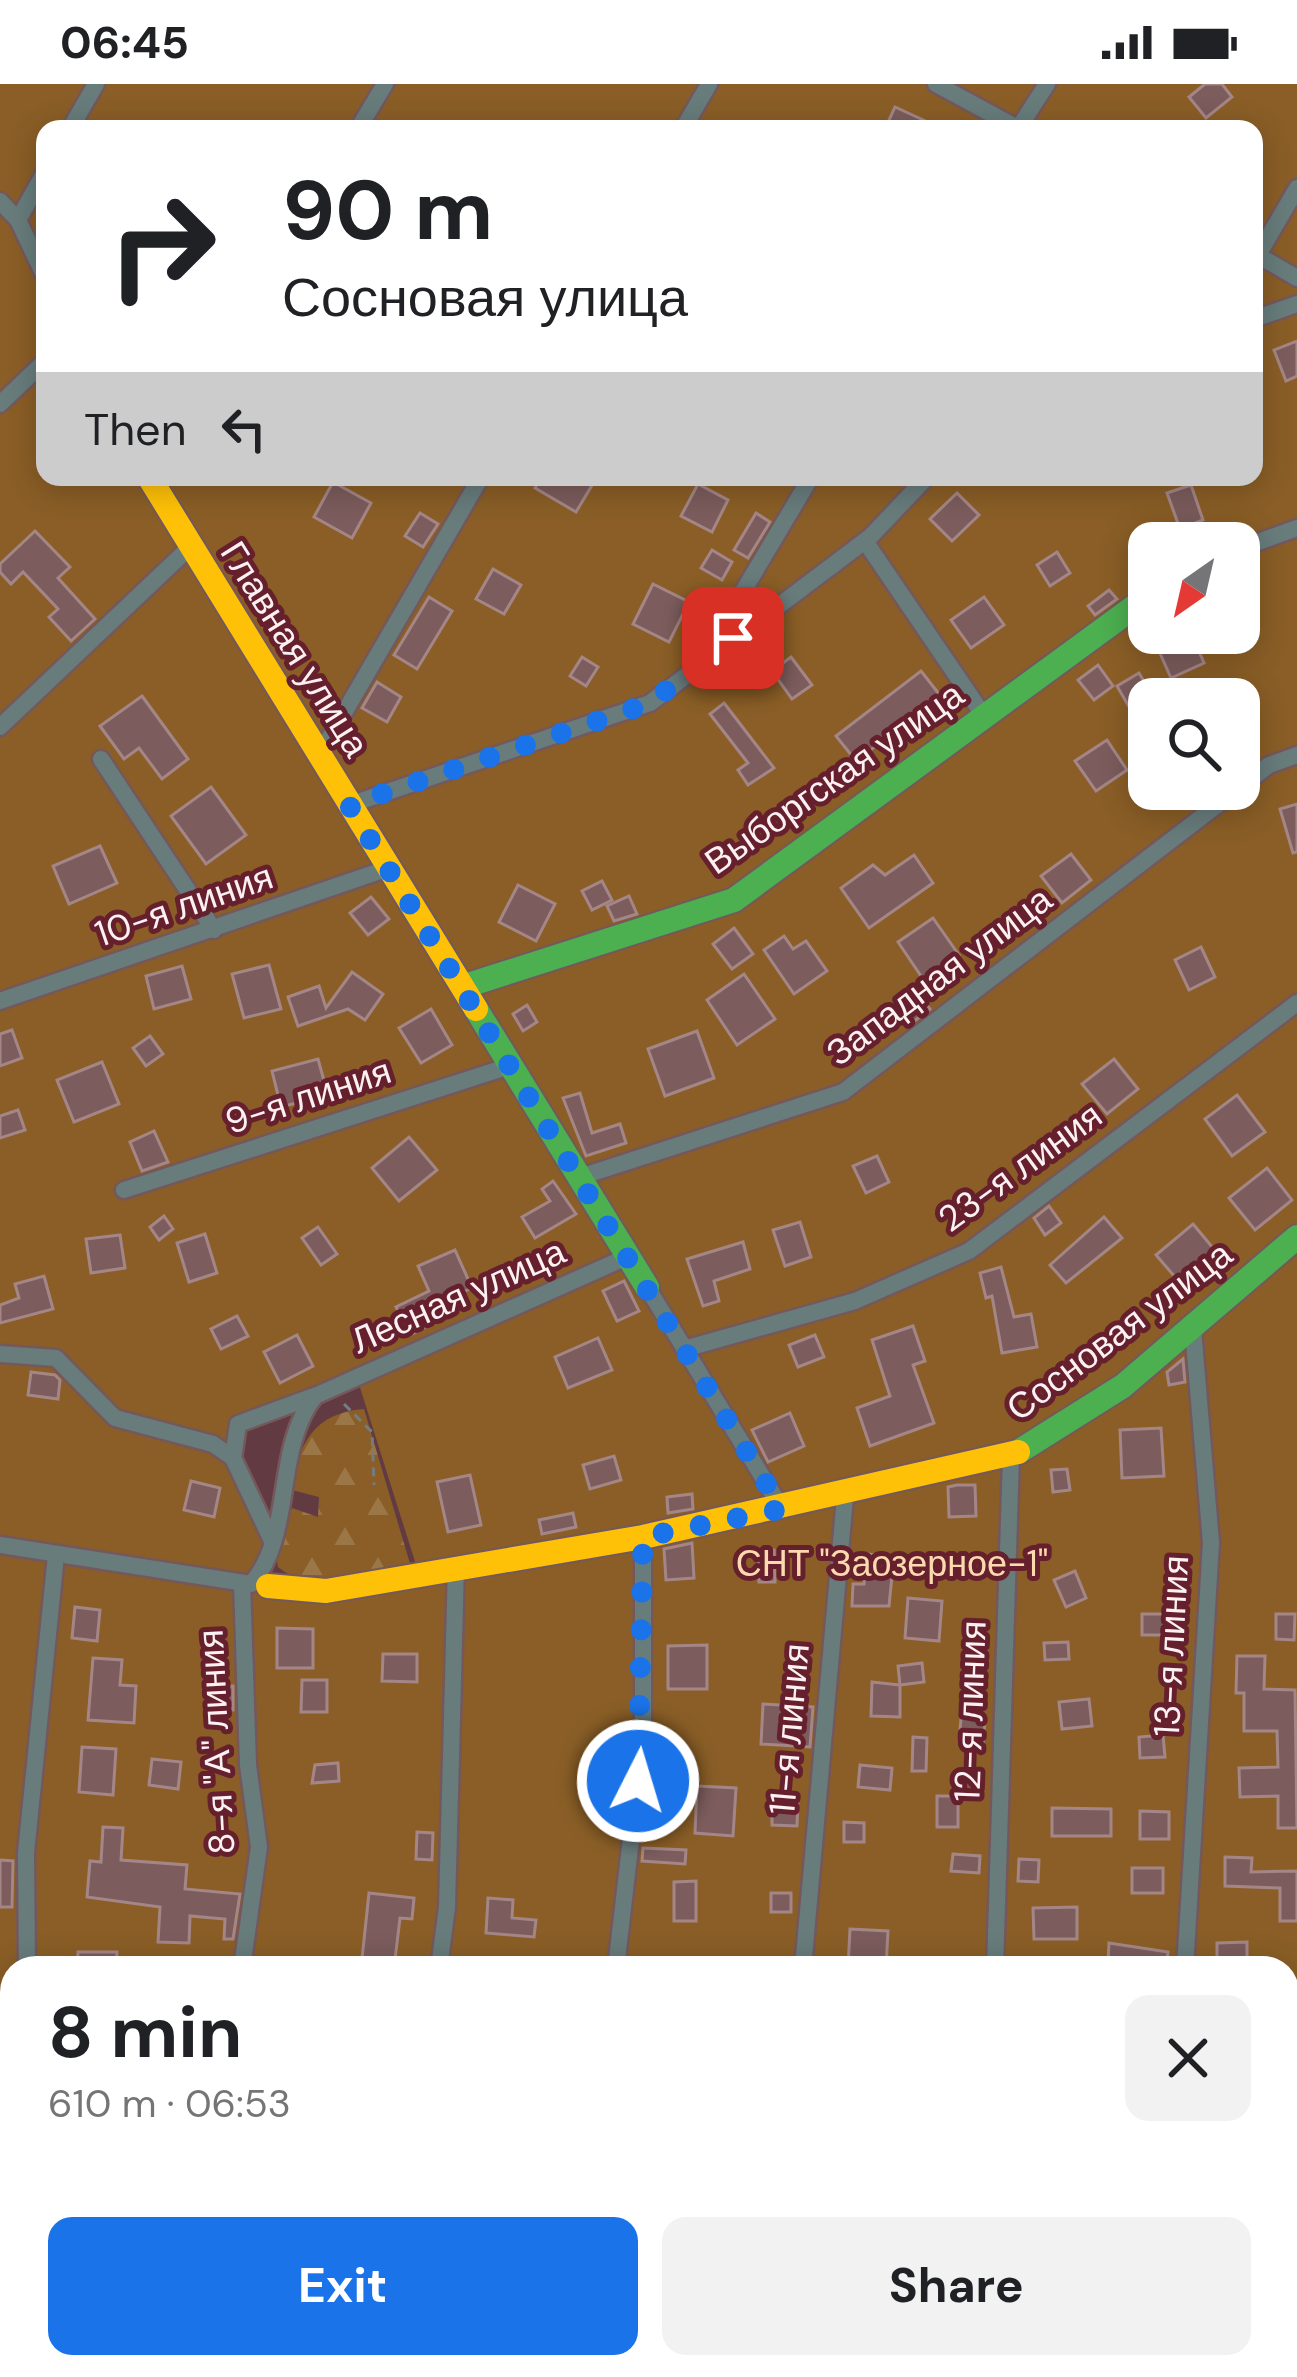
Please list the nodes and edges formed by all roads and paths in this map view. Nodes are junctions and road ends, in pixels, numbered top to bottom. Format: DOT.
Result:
graph roads {
  1 [pos="96,84"];
  2 [pos="385,84"];
  3 [pos="709,84"];
  4 [pos="936,84"];
  5 [pos="1046,84"];
  6 [pos="75,120"];
  7 [pos="363,120"];
  8 [pos="687,120"];
  9 [pos="1002,120"];
  10 [pos="1024,120"];
  11 [pos="36,188"];
  12 [pos="1297,188"];
  13 [pos="0,201"];
  14 [pos="18,220"];
  15 [pos="1263,243"];
  16 [pos="36,258"];
  17 [pos="1263,258"];
  18 [pos="1297,278"];
  19 [pos="1297,304"];
  20 [pos="1263,317"];
  21 [pos="36,370"];
  22 [pos="0,404"];
  23 [pos="154,486"];
  24 [pos="476,486"];
  25 [pos="806,486"];
  26 [pos="918,486"];
  27 [pos="1297,528"];
  28 [pos="865,541"];
  29 [pos="1260,541"];
  30 [pos="190,547"];
  31 [pos="1128,611"];
  32 [pos="700,663"];
  33 [pos="984,716"];
  34 [pos="0,727"];
  35 [pos="1297,754"];
  36 [pos="319,756"];
  37 [pos="101,759"];
  38 [pos="1260,772"];
  39 [pos="349,805"];
  40 [pos="1211,810"];
  41 [pos="389,868"];
  42 [pos="214,930"];
  43 [pos="465,986"];
  44 [pos="0,1001"];
  45 [pos="1297,1003"];
  46 [pos="513,1065"];
  47 [pos="580,1177"];
  48 [pos="124,1190"];
  49 [pos="1297,1237"];
  50 [pos="628,1256"];
  51 [pos="647,1287"];
  52 [pos="1192,1329"];
  53 [pos="684,1349"];
  54 [pos="0,1354"];
  55 [pos="336,1387"];
  56 [pos="315,1396"];
  57 [pos="1011,1456"];
  58 [pos="232,1458"];
  59 [pos="374,1485"];
  60 [pos="845,1497"];
  61 [pos="782,1509"];
  62 [pos="643,1537"];
  63 [pos="272,1541"];
  64 [pos="0,1545"];
  65 [pos="56,1555"];
  66 [pos="457,1566"];
  67 [pos="253,1584"];
  68 [pos="27,1956"];
  69 [pos="244,1956"];
  70 [pos="441,1956"];
  71 [pos="617,1956"];
  72 [pos="804,1956"];
  73 [pos="995,1956"];
  74 [pos="1186,1956"];
  1 -- 6 [label="street"];
  2 -- 7 [label="street"];
  3 -- 8 [label="street"];
  4 -- 9 [label="street"];
  5 -- 10 [label="street"];
  11 -- 14 [label="street"];
  12 -- 15 [label="street"];
  13 -- 14 [label="street"];
  14 -- 16 [label="street"];
  17 -- 18 [label="street"];
  19 -- 20 [label="street"];
  21 -- 22 [label="street"];
  23 -- 30 [label="street, Главная улица"];
  24 -- 36 [label="street"];
  25 -- 32 [label="street"];
  26 -- 28 [label="street"];
  27 -- 29 [label="street"];
  28 -- 32 [label="street"];
  28 -- 33 [label="street"];
  30 -- 34 [label="street"];
  30 -- 36 [label="street, Главная улица"];
  31 -- 33 [label="street, Выборгская улица"];
  32 -- 39 [label="street"];
  33 -- 43 [label="street, Выборгская улица"];
  35 -- 38 [label="street, Западная улица"];
  36 -- 39 [label="street, Главная улица"];
  37 -- 42 [label="street"];
  39 -- 41 [label="street, Главная улица"];
  40 -- 47 [label="street, Западная улица"];
  41 -- 42 [label="street, 10-я линия"];
  41 -- 43 [label="street, Главная улица"];
  42 -- 44 [label="street, 10-я линия"];
  43 -- 46 [label="street, Главная улица"];
  45 -- 53 [label="street, 23-я линия"];
  46 -- 47 [label="street, Главная улица"];
  46 -- 48 [label="street, 9-я линия"];
  47 -- 50 [label="street, Главная улица"];
  49 -- 52 [label="street, Сосновая улица"];
  50 -- 51 [label="street, Главная улица"];
  50 -- 55 [label="street, Лесная улица"];
  51 -- 53 [label="street"];
  52 -- 57 [label="street, Сосновая улица"];
  52 -- 74 [label="street, 13-я линия"];
  53 -- 61 [label="street"];
  54 -- 58 [label="street"];
  55 -- 56 [label="street, Лесная улица"];
  55 -- 59 [label="path"];
  56 -- 58 [label="street, Лесная улица"];
  56 -- 63 [label="street"];
  57 -- 60 [label="street, Сосновая улица"];
  57 -- 73 [label="street, 12-я линия"];
  58 -- 63 [label="street"];
  60 -- 61 [label="street, Сосновая улица"];
  60 -- 72 [label="street, 11-я линия"];
  61 -- 62 [label="street, Сосновая улица"];
  62 -- 66 [label="street, Сосновая улица"];
  62 -- 71 [label="street"];
  63 -- 67 [label="street"];
  64 -- 65 [label="street, Сосновая улица"];
  65 -- 67 [label="street, Сосновая улица"];
  65 -- 68 [label="street"];
  66 -- 67 [label="street, Сосновая улица"];
  66 -- 70 [label="street"];
  67 -- 69 [label="street, 8-я \"А\" линия"];
}
